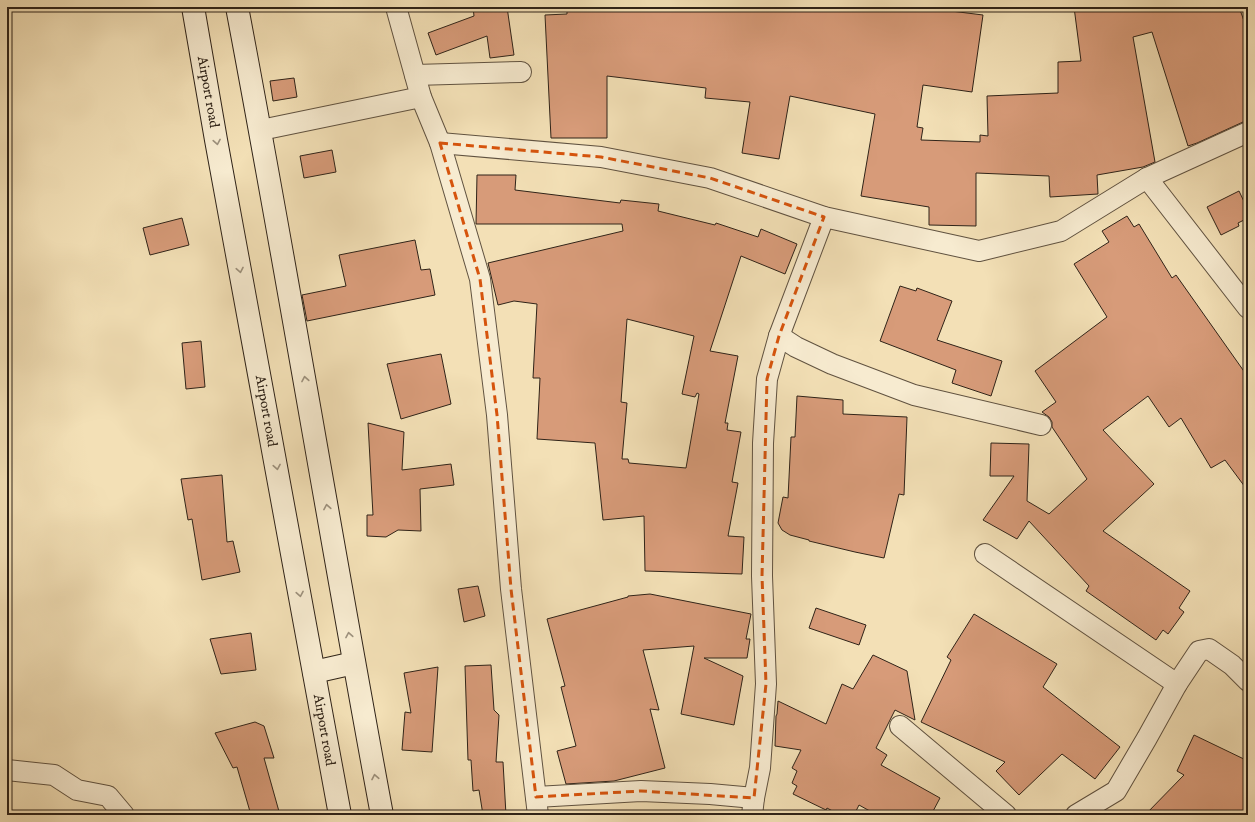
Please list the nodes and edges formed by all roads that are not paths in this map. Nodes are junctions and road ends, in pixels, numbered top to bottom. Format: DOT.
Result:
graph roads {
  1 [pos="193,7"];
  2 [pos="237,7"];
  3 [pos="396,7"];
  4 [pos="521,72"];
  5 [pos="415,75"];
  6 [pos="421,97"];
  7 [pos="261,130"];
  8 [pos="1248,132"];
  9 [pos="440,143"];
  10 [pos="1147,178"];
  11 [pos="824,218"];
  12 [pos="1248,308"];
  13 [pos="779,336"];
  14 [pos="1041,425"];
  15 [pos="984,554"];
  16 [pos="354,663"];
  17 [pos="314,672"];
  18 [pos="1248,681"];
  19 [pos="1177,684"];
  20 [pos="900,726"];
  21 [pos="7,770"];
  22 [pos="537,806"];
  23 [pos="753,806"];
  24 [pos="124,815"];
  25 [pos="340,815"];
  26 [pos="382,815"];
  27 [pos="1006,815"];
  28 [pos="1076,815"];
  1 -- 17 [label="main road, Airport road, one-way"];
  2 -- 7 [label="main road"];
  3 -- 5 [label="street"];
  4 -- 5 [label="street"];
  5 -- 6 [label="street"];
  6 -- 7 [label="street"];
  6 -- 9 [label="street"];
  16 -- 7 [label="main road, one-way"];
  8 -- 10 [label="street"];
  9 -- 11 [label="street"];
  9 -- 22 [label="street"];
  10 -- 11 [label="street"];
  10 -- 12 [label="street"];
  11 -- 13 [label="street"];
  13 -- 14 [label="street"];
  13 -- 23 [label="street"];
  15 -- 19 [label="street"];
  16 -- 17 [label="main road"];
  26 -- 16 [label="main road, one-way"];
  17 -- 25 [label="main road, Airport road"];
  18 -- 19 [label="street"];
  19 -- 28 [label="street"];
  20 -- 27 [label="street"];
  21 -- 24 [label="street"];
  22 -- 23 [label="street"];
}
